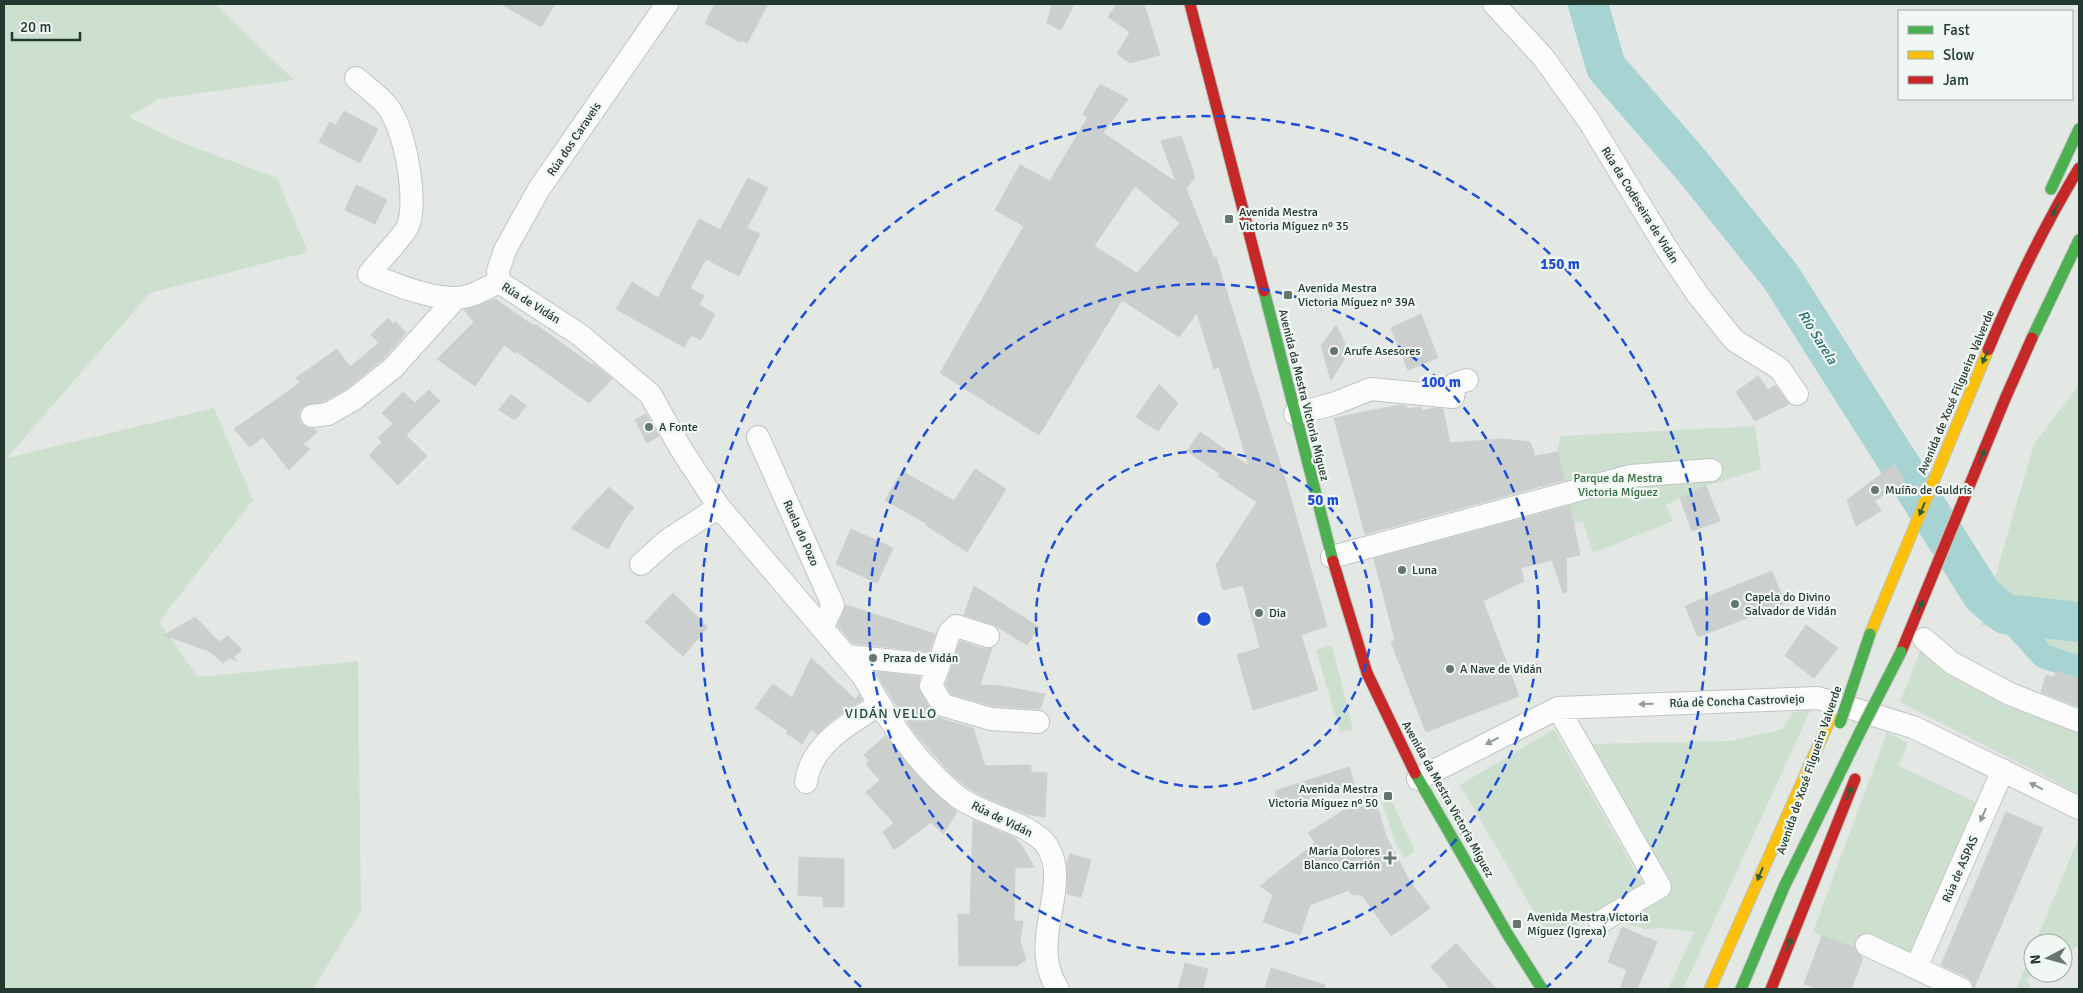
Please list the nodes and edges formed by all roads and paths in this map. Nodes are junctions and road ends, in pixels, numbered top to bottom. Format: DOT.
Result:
graph roads {
  1 [pos="667,4"];
  2 [pos="1190,4"];
  3 [pos="1494,4"];
  4 [pos="356,78"];
  5 [pos="2079,129"];
  6 [pos="2079,168"];
  7 [pos="2079,240"];
  8 [pos="2079,264"];
  9 [pos="499,282"];
  10 [pos="456,298"];
  11 [pos="2007,305"];
  12 [pos="2037,327"];
  13 [pos="1467,380"];
  14 [pos="1797,394"];
  15 [pos="1294,414"];
  16 [pos="312,416"];
  17 [pos="758,437"];
  18 [pos="1711,470"];
  19 [pos="719,507"];
  20 [pos="1332,557"];
  21 [pos="641,564"];
  22 [pos="822,628"];
  23 [pos="988,636"];
  24 [pos="1924,639"];
  25 [pos="847,656"];
  26 [pos="938,668"];
  27 [pos="879,705"];
  28 [pos="1558,708"];
  29 [pos="2079,721"];
  30 [pos="1038,722"];
  31 [pos="1859,769"];
  32 [pos="2002,770"];
  33 [pos="1418,779"];
  34 [pos="806,782"];
  35 [pos="1815,796"];
  36 [pos="2079,808"];
  37 [pos="1784,887"];
  38 [pos="1600,922"];
  39 [pos="1867,945"];
  40 [pos="1916,968"];
  41 [pos="1058,989"];
  42 [pos="1542,989"];
  43 [pos="1710,989"];
  44 [pos="1741,989"];
  45 [pos="1771,989"];
  46 [pos="1961,989"];
  1 -- 9 [label="street, Rúa dos Caraveis"];
  2 -- 15 [label="main road, Avenida da Mestra Victoria Míguez"];
  3 -- 14 [label="street, Rúa da Codeseira de Vidán"];
  4 -- 10 [label="street, Rúa de Vidán"];
  5 -- 11 [label="main road"];
  6 -- 11 [label="main road, Avenida de Xosé Filgueira Valverde, one-way"];
  7 -- 12 [label="main road, Avenida de Xosé Filgueira Valverde"];
  8 -- 12 [label="main road"];
  9 -- 10 [label="street, Rúa de Vidán"];
  9 -- 19 [label="street, Rúa de Vidán"];
  10 -- 16 [label="street"];
  11 -- 43 [label="main road, Avenida de Xosé Filgueira Valverde, one-way, bridge"];
  37 -- 12 [label="main road, Avenida de Xosé Filgueira Valverde, one-way, bridge"];
  13 -- 15 [label="street"];
  15 -- 20 [label="main road, Avenida da Mestra Victoria Míguez"];
  17 -- 22 [label="street, Ruela do Pozo"];
  18 -- 20 [label="street"];
  19 -- 21 [label="street"];
  19 -- 22 [label="street, Rúa de Vidán"];
  20 -- 33 [label="main road, Avenida da Mestra Victoria Míguez"];
  22 -- 25 [label="street, Rúa de Vidán"];
  23 -- 26 [label="street"];
  24 -- 29 [label="street"];
  25 -- 26 [label="street"];
  25 -- 27 [label="street, Rúa de Vidán"];
  26 -- 30 [label="street"];
  27 -- 34 [label="street"];
  27 -- 41 [label="street, Rúa de Vidán"];
  32 -- 28 [label="street, Rúa de Concha Castroviejo, one-way"];
  28 -- 33 [label="street, Rúa de Concha Castroviejo, one-way"];
  28 -- 38 [label="street"];
  45 -- 31 [label="main road, one-way"];
  36 -- 32 [label="street, Rúa de Concha Castroviejo, one-way"];
  32 -- 40 [label="street, Rúa de ASPAS, one-way"];
  33 -- 42 [label="main road, Avenida da Mestra Victoria Míguez"];
  35 -- 37 [label="main road, Avenida de Xosé Filgueira Valverde"];
  37 -- 44 [label="main road, Avenida de Xosé Filgueira Valverde"];
  39 -- 40 [label="street"];
  40 -- 46 [label="street"];
}
